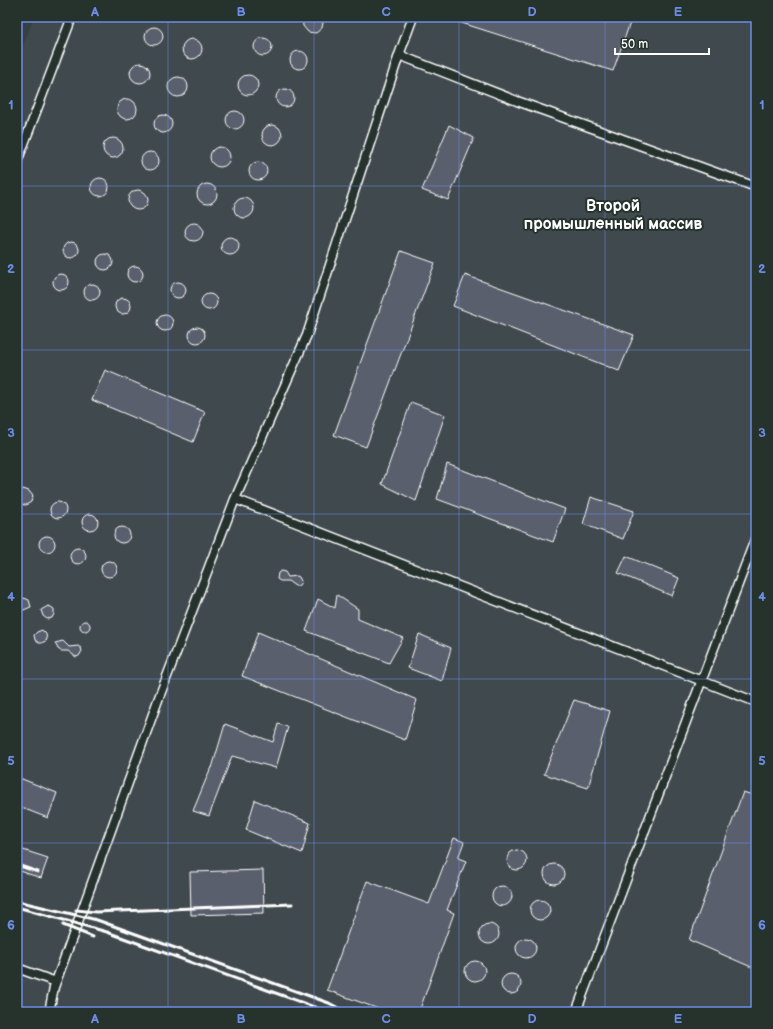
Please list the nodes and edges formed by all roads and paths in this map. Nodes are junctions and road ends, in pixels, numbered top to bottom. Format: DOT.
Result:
graph roads {
  1 [pos="72,17"];
  2 [pos="413,17"];
  3 [pos="399,55"];
  4 [pos="17,162"];
  5 [pos="756,187"];
  6 [pos="235,499"];
  7 [pos="756,536"];
  8 [pos="701,681"];
  9 [pos="756,702"];
  10 [pos="17,968"];
  11 [pos="56,982"];
  12 [pos="49,1012"];
  13 [pos="576,1012"];
  1 -- 4 [label="lane"];
  2 -- 3 [label="lane"];
  3 -- 5 [label="lane"];
  3 -- 6 [label="lane"];
  6 -- 8 [label="lane"];
  6 -- 11 [label="lane"];
  7 -- 8 [label="lane"];
  8 -- 9 [label="lane"];
  8 -- 13 [label="lane"];
  10 -- 11 [label="lane"];
  11 -- 12 [label="lane"];
}
